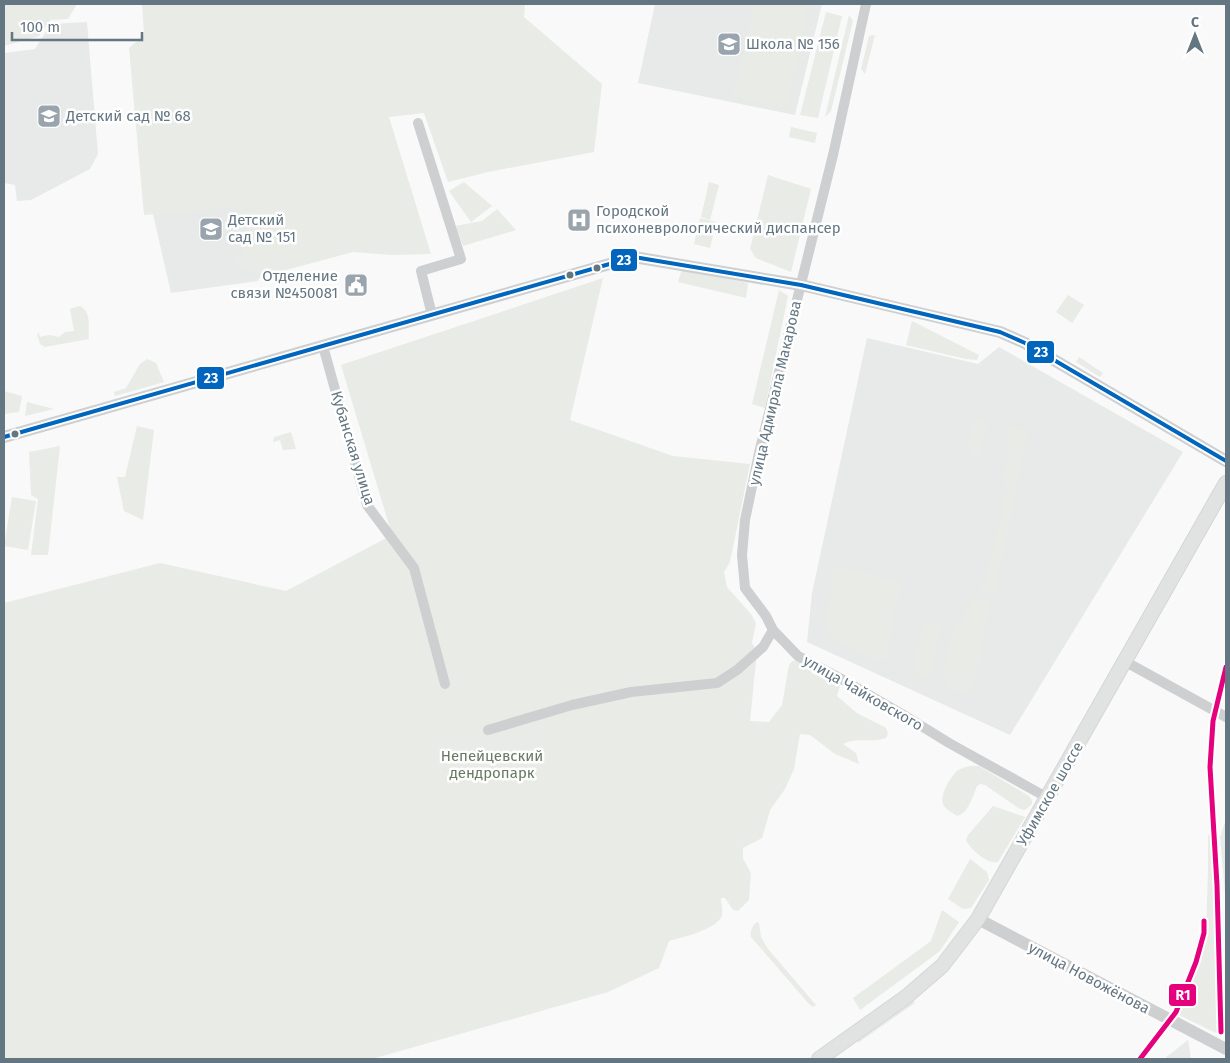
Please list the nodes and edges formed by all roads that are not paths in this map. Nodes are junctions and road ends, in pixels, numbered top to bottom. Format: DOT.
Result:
graph roads {
  1 [pos="866,4"];
  2 [pos="418,123"];
  3 [pos="801,285"];
  4 [pos="432,315"];
  5 [pos="323,346"];
  6 [pos="4,437"];
  7 [pos="1226,462"];
  8 [pos="1226,483"];
  9 [pos="773,630"];
  10 [pos="1126,662"];
  11 [pos="445,684"];
  12 [pos="1226,717"];
  13 [pos="488,730"];
  14 [pos="1048,798"];
  15 [pos="978,919"];
  16 [pos="1226,1049"];
  17 [pos="819,1059"];
  1 -- 3 [label="street, улица Адмирала Макарова"];
  2 -- 4 [label="street"];
  3 -- 4 [label="street"];
  3 -- 7 [label="street"];
  3 -- 9 [label="street, улица Адмирала Макарова"];
  4 -- 5 [label="street"];
  5 -- 6 [label="street"];
  5 -- 11 [label="street, Кубанская улица"];
  8 -- 10 [label="main road, Уфимское шоссе"];
  9 -- 13 [label="street"];
  9 -- 14 [label="street, улица Чайковского"];
  10 -- 12 [label="street"];
  10 -- 14 [label="main road, Уфимское шоссе"];
  14 -- 15 [label="main road, Уфимское шоссе"];
  15 -- 16 [label="street, улица Новожёнова"];
  15 -- 17 [label="main road, Уфимское шоссе"];
}
